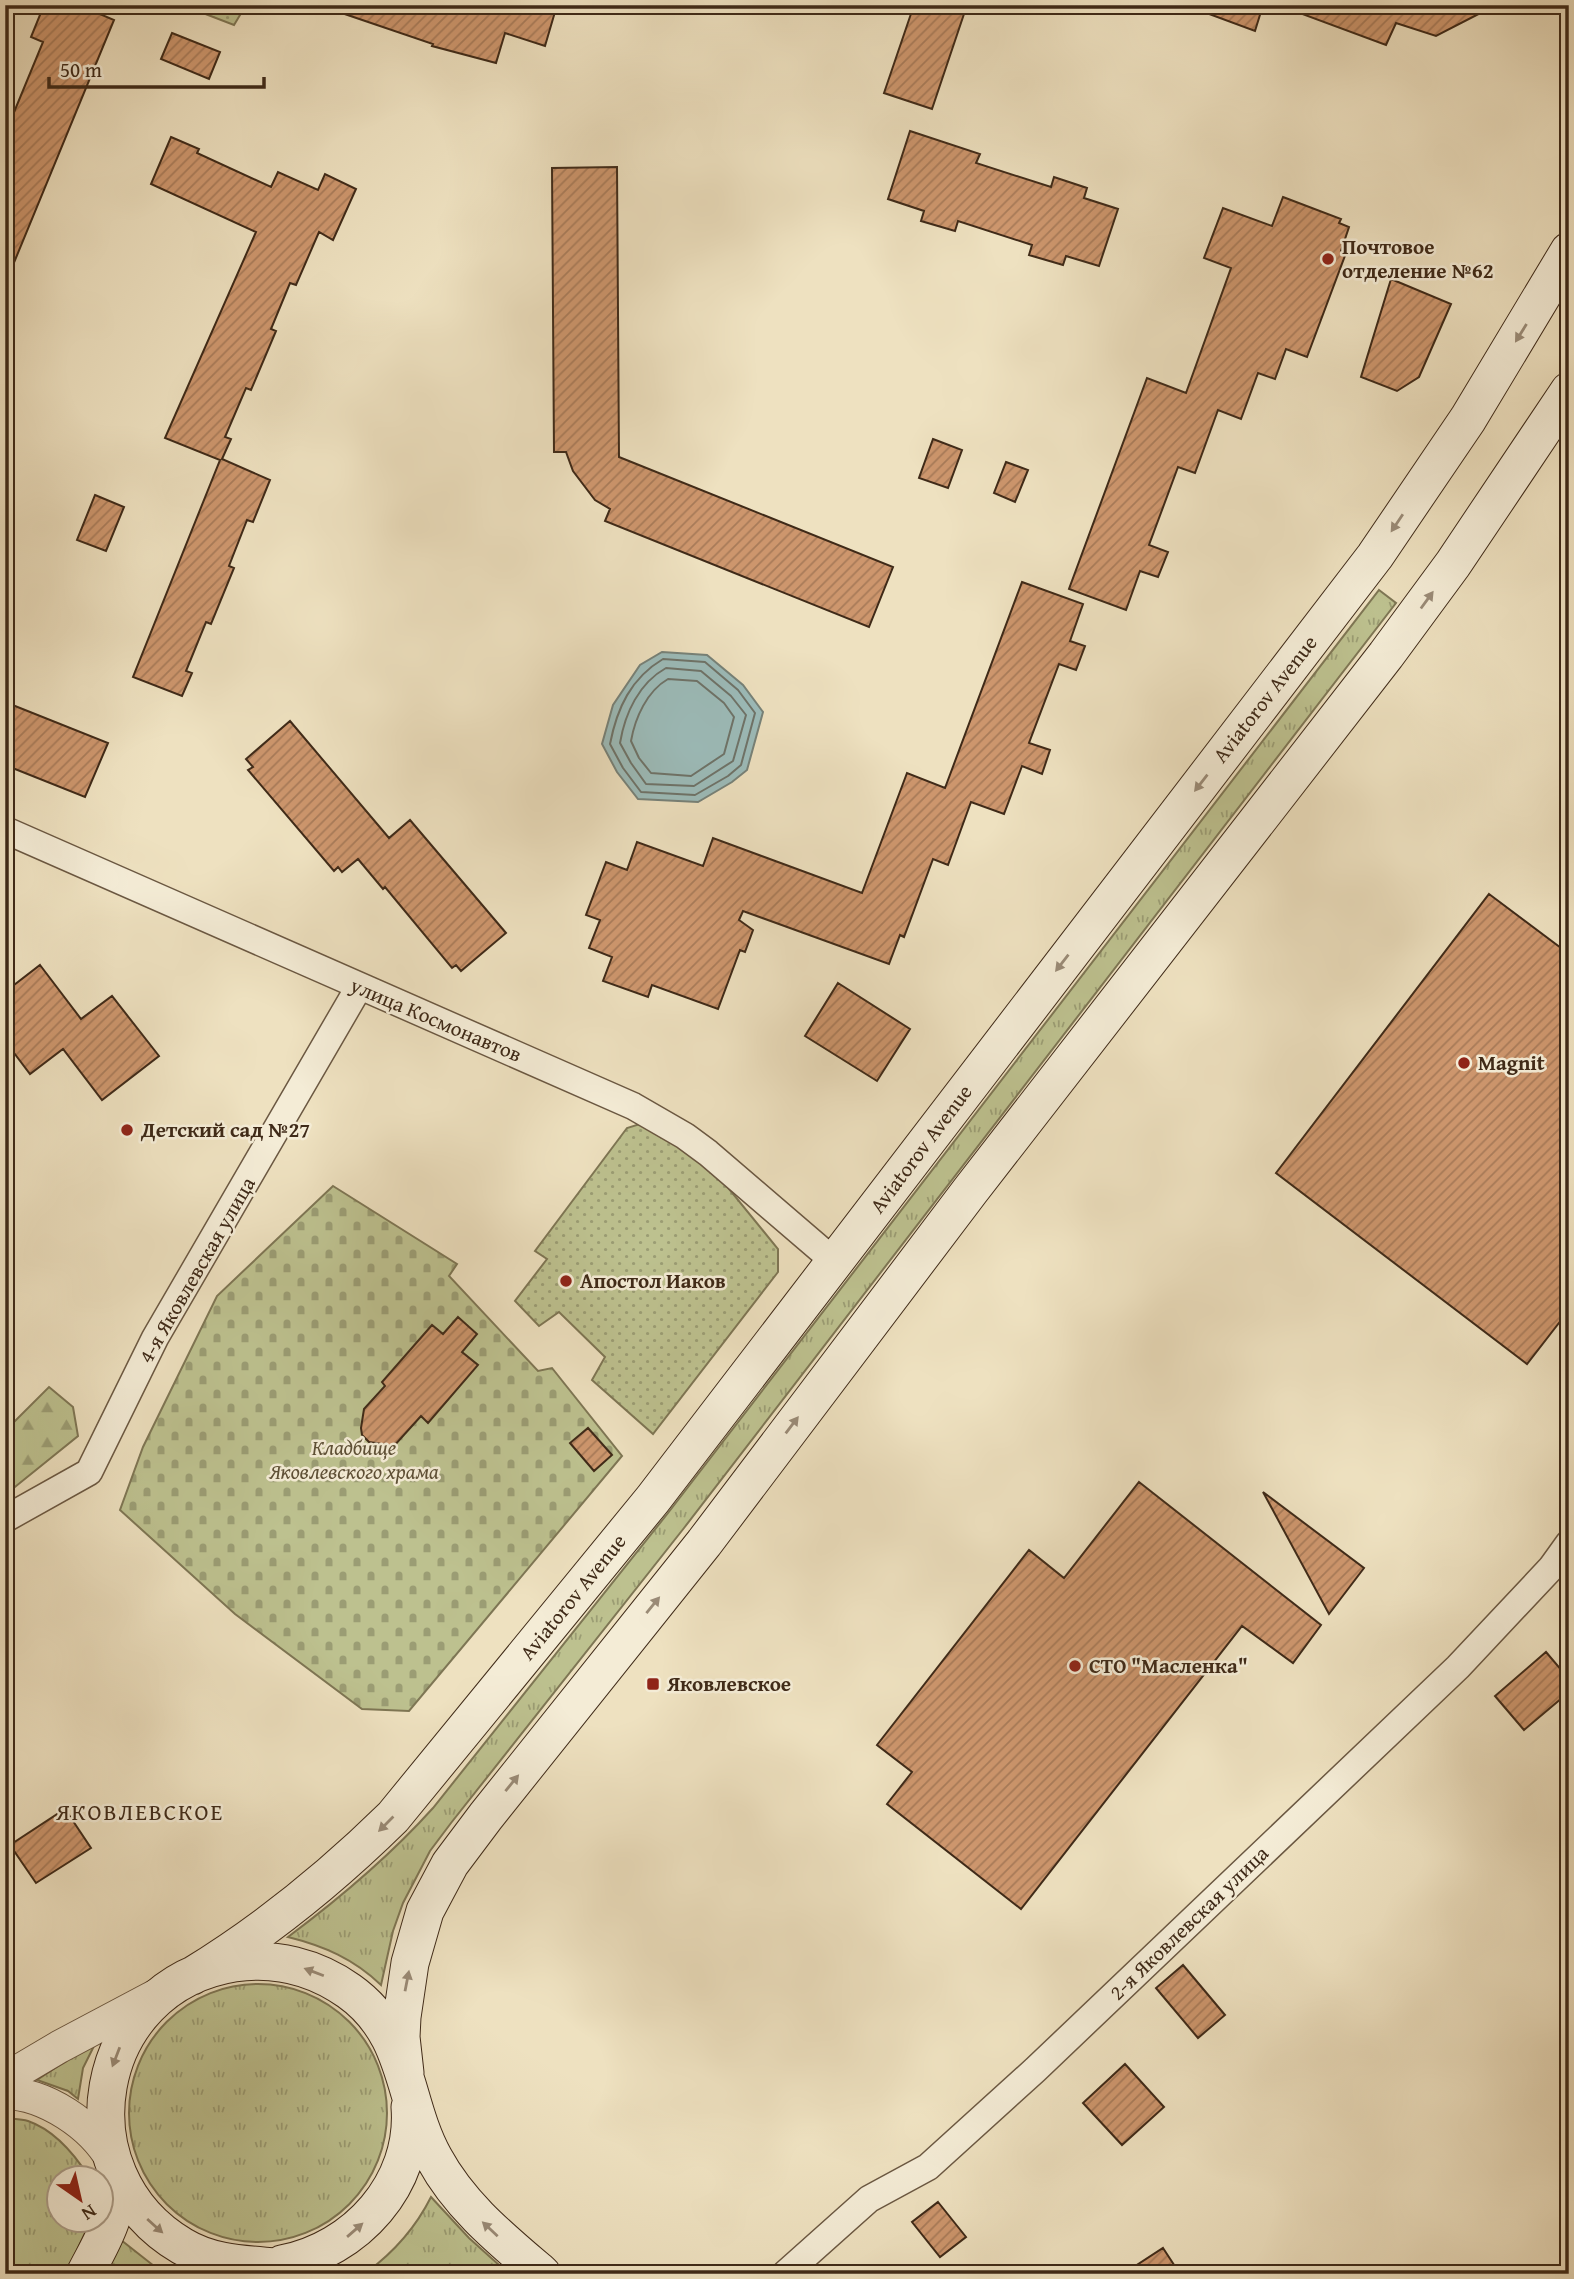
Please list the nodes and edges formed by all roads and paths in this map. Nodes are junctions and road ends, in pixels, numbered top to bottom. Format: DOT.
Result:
graph roads {
  1 [pos="1565,270"];
  2 [pos="1569,391"];
  3 [pos="5,830"];
  4 [pos="359,987"];
  5 [pos="835,1262"];
  6 [pos="5,1520"];
  7 [pos="1569,1543"];
  8 [pos="183,1981"];
  9 [pos="5,2079"];
  10 [pos="407,2083"];
  11 [pos="5,2093"];
  12 [pos="113,2164"];
  13 [pos="114,2164"];
  14 [pos="116,2170"];
  15 [pos="105,2234"];
  16 [pos="250,2269"];
  17 [pos="85,2274"];
  18 [pos="321,2274"];
  19 [pos="542,2274"];
  20 [pos="785,2274"];
  1 -- 5 [label="main road, Aviatorov Avenue, one-way"];
  10 -- 2 [label="main road, one-way"];
  3 -- 4 [label="street, улица Космонавтов"];
  4 -- 5 [label="street, улица Космонавтов"];
  4 -- 6 [label="street, 4-я Яковлевская улица"];
  5 -- 8 [label="main road, Aviatorov Avenue, one-way"];
  7 -- 20 [label="street, 2-я Яковлевская улица"];
  8 -- 9 [label="street"];
  10 -- 8 [label="main road, one-way"];
  8 -- 13 [label="main road, Aviatorov Avenue, one-way"];
  16 -- 10 [label="main road, one-way"];
  19 -- 10 [label="main road, one-way"];
  11 -- 12 [label="street"];
  14 -- 16 [label="main road, one-way"];
  15 -- 17 [label="main road"];
  16 -- 18 [label="main road"];
}
